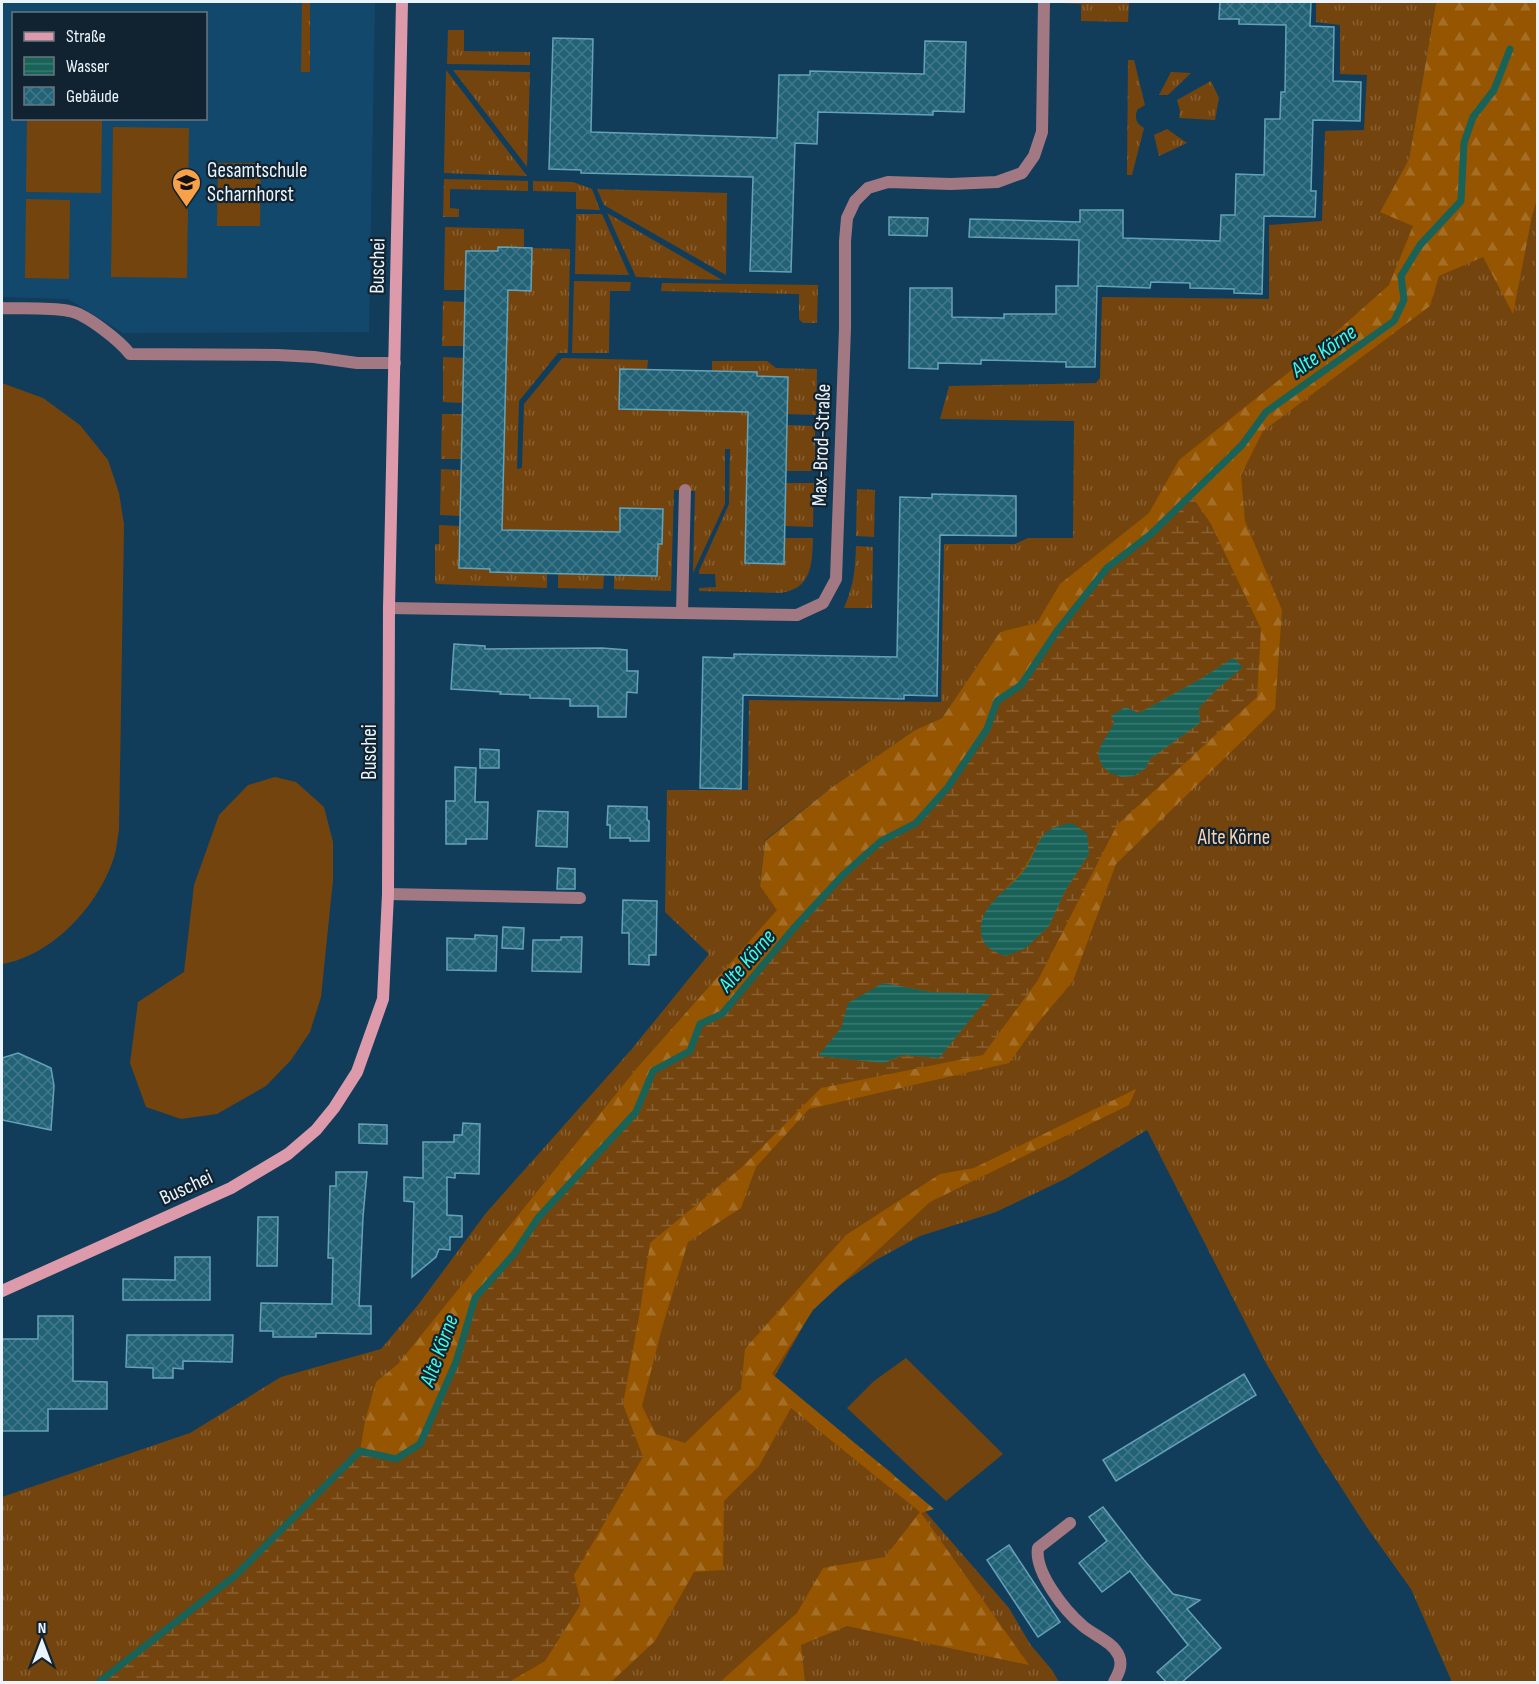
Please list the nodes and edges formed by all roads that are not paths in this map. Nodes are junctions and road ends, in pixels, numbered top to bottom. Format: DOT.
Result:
graph roads {
  1 [pos="402,2"];
  2 [pos="1044,2"];
  3 [pos="2,308"];
  4 [pos="395,363"];
  5 [pos="685,490"];
  6 [pos="389,608"];
  7 [pos="682,612"];
  8 [pos="388,894"];
  9 [pos="580,898"];
  10 [pos="2,1291"];
  11 [pos="1070,1523"];
  12 [pos="1114,1683"];
  1 -- 4 [label="street, Buschei"];
  2 -- 7 [label="street, Max-Brod-Straße"];
  3 -- 4 [label="street"];
  4 -- 6 [label="street, Buschei"];
  5 -- 7 [label="street"];
  6 -- 7 [label="street, Max-Brod-Straße"];
  6 -- 8 [label="street, Buschei"];
  8 -- 9 [label="street"];
  8 -- 10 [label="street, Buschei"];
  11 -- 12 [label="street"];
}
